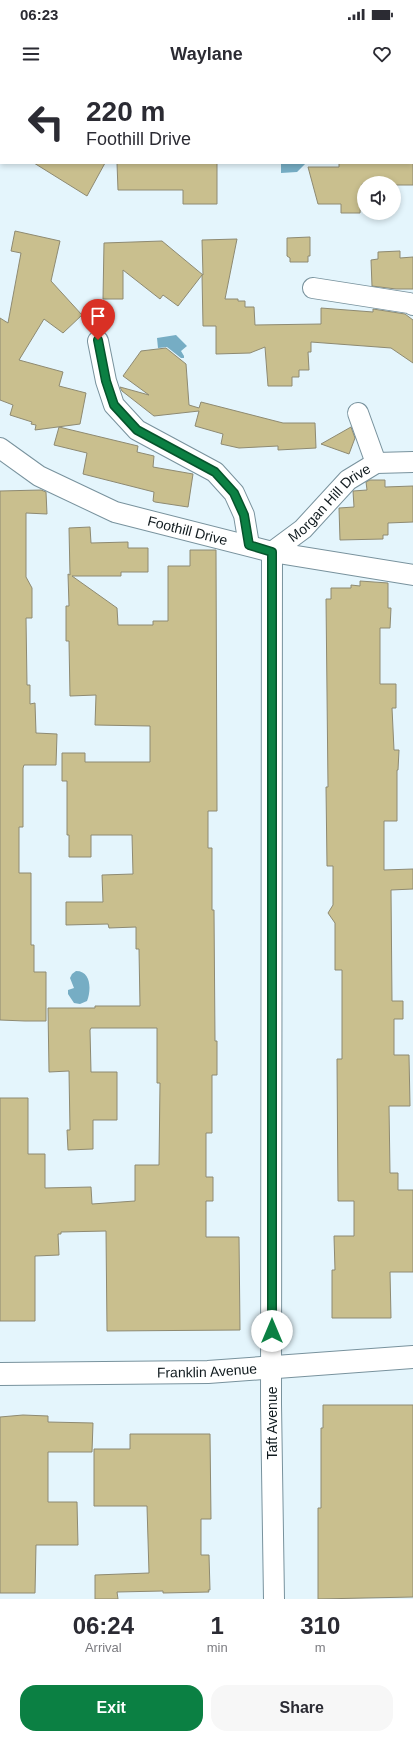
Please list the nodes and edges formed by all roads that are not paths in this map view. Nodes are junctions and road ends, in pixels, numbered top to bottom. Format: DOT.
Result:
graph roads {
  1 [pos="313,288"];
  2 [pos="413,305"];
  3 [pos="98,340"];
  4 [pos="358,413"];
  5 [pos="0,448"];
  6 [pos="413,462"];
  7 [pos="376,463"];
  8 [pos="249,545"];
  9 [pos="272,552"];
  10 [pos="413,574"];
  11 [pos="413,1357"];
  12 [pos="272,1367"];
  13 [pos="0,1374"];
  14 [pos="274,1599"];
  1 -- 2 [label="street"];
  3 -- 8 [label="street"];
  4 -- 7 [label="street"];
  5 -- 8 [label="street, Foothill Drive"];
  6 -- 7 [label="street, Morgan Hill Drive"];
  7 -- 9 [label="street, Morgan Hill Drive"];
  8 -- 9 [label="street, Foothill Drive"];
  9 -- 10 [label="street, Foothill Drive"];
  9 -- 12 [label="street, Taft Avenue"];
  11 -- 12 [label="main road, Franklin Avenue"];
  12 -- 13 [label="main road, Franklin Avenue"];
  12 -- 14 [label="street, Taft Avenue"];
}
